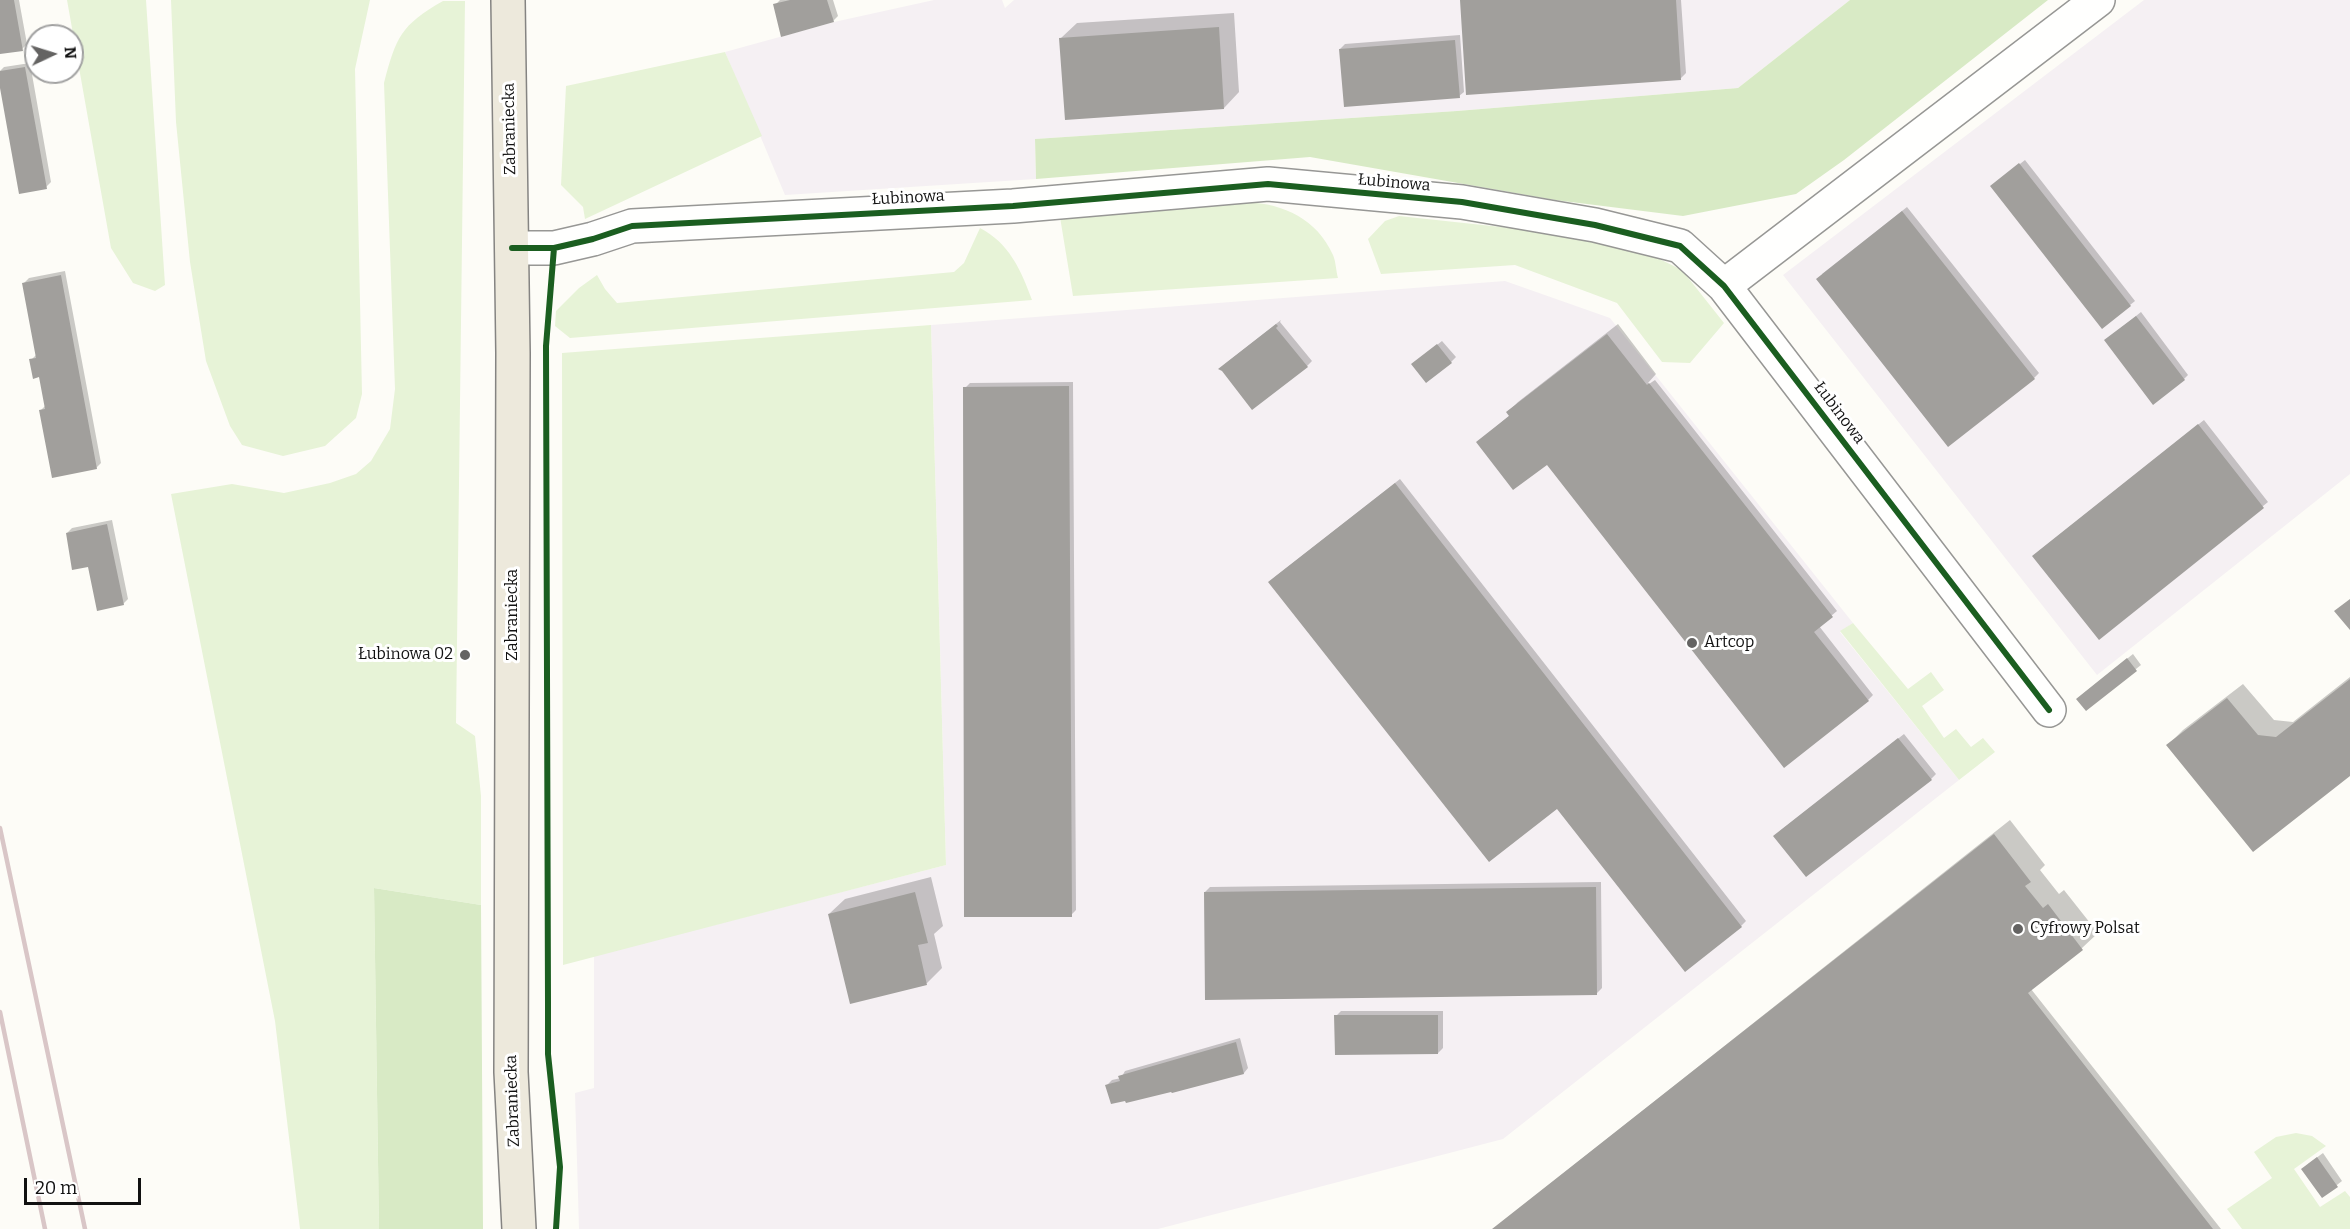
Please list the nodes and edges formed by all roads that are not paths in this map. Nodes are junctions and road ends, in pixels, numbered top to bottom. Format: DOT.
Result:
graph roads {
  1 [pos="508,0"];
  2 [pos="2097,0"];
  3 [pos="512,248"];
  4 [pos="1725,286"];
  5 [pos="2049,710"];
  6 [pos="519,1229"];
  1 -- 3 [label="main road, Zabraniecka"];
  2 -- 4 [label="street"];
  3 -- 4 [label="street, Łubinowa"];
  3 -- 6 [label="main road, Zabraniecka"];
  4 -- 5 [label="street, Łubinowa"];
}
